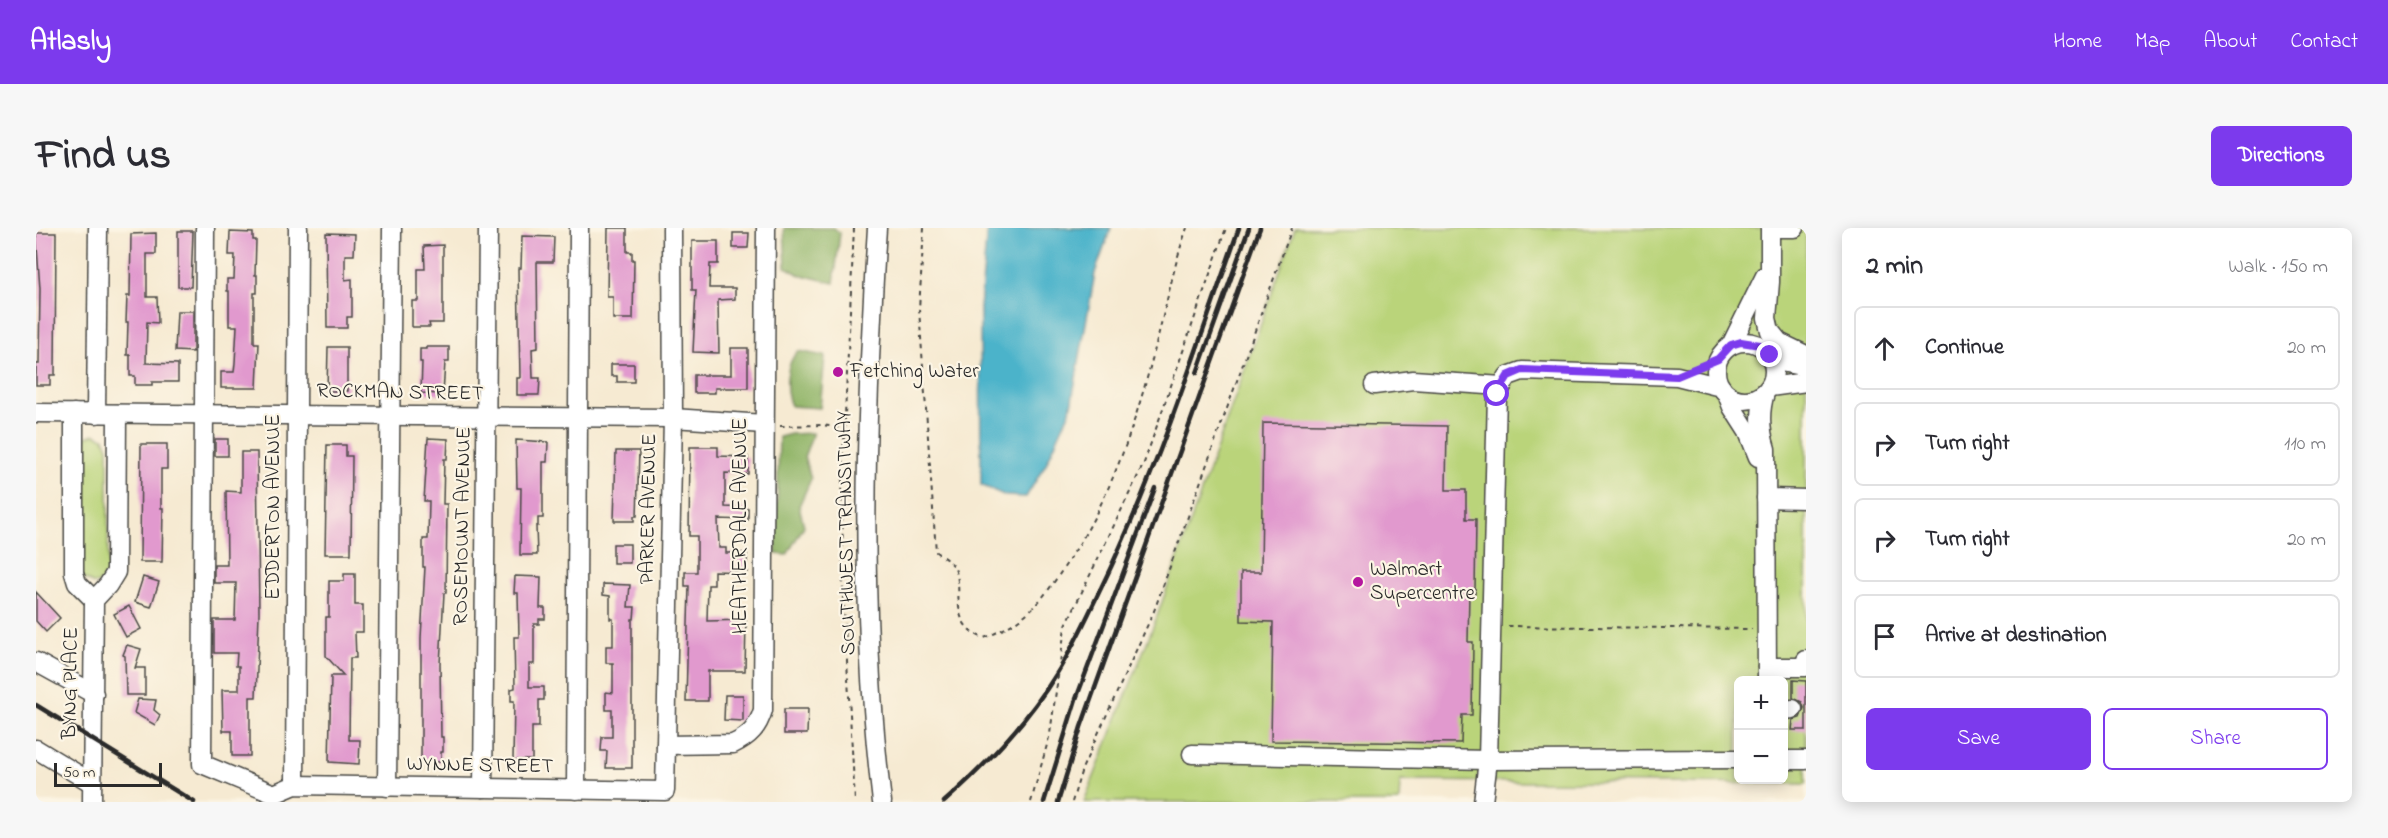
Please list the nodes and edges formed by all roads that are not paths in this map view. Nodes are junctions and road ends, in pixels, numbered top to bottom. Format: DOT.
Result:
graph roads {
  1 [pos="98,228"];
  2 [pos="205,228"];
  3 [pos="298,228"];
  4 [pos="392,228"];
  5 [pos="488,228"];
  6 [pos="579,228"];
  7 [pos="672,228"];
  8 [pos="766,228"];
  9 [pos="877,228"];
  10 [pos="1770,228"];
  11 [pos="1776,228"];
  12 [pos="1795,228"];
  13 [pos="1769,270"];
  14 [pos="1767,318"];
  15 [pos="1731,345"];
  16 [pos="1767,352"];
  17 [pos="1806,356"];
  18 [pos="1718,359"];
  19 [pos="1806,367"];
  20 [pos="1677,376"];
  21 [pos="1806,382"];
  22 [pos="1374,385"];
  23 [pos="1502,386"];
  24 [pos="1767,390"];
  25 [pos="1724,391"];
  26 [pos="36,413"];
  27 [pos="203,413"];
  28 [pos="74,414"];
  29 [pos="96,414"];
  30 [pos="117,414"];
  31 [pos="297,414"];
  32 [pos="390,416"];
  33 [pos="486,417"];
  34 [pos="579,417"];
  35 [pos="673,418"];
  36 [pos="764,424"];
  37 [pos="1765,472"];
  38 [pos="1766,498"];
  39 [pos="1806,499"];
  40 [pos="94,600"];
  41 [pos="1806,660"];
  42 [pos="36,662"];
  43 [pos="1767,674"];
  44 [pos="94,694"];
  45 [pos="666,746"];
  46 [pos="36,749"];
  47 [pos="1192,754"];
  48 [pos="1734,759"];
  49 [pos="1788,759"];
  50 [pos="1488,760"];
  51 [pos="1806,760"];
  52 [pos="92,783"];
  53 [pos="295,785"];
  54 [pos="387,787"];
  55 [pos="483,788"];
  56 [pos="576,790"];
  57 [pos="665,791"];
  58 [pos="92,802"];
  59 [pos="882,802"];
  60 [pos="1483,802"];
  1 -- 29 [label="street"];
  2 -- 27 [label="street"];
  3 -- 31 [label="street, EDDERTON AVENUE"];
  4 -- 32 [label="street"];
  5 -- 33 [label="street, ROSEMOUNT AVENUE"];
  6 -- 34 [label="street"];
  7 -- 35 [label="street, PARKER AVENUE"];
  8 -- 36 [label="street, HEATHERDALE AVENUE"];
  9 -- 59 [label="street, SOUTHWEST TRANSITWAY"];
  10 -- 13 [label="street"];
  11 -- 12 [label="street"];
  13 -- 14 [label="street"];
  13 -- 15 [label="street"];
  14 -- 16 [label="street"];
  14 -- 17 [label="street"];
  15 -- 16 [label="street"];
  15 -- 18 [label="street"];
  16 -- 19 [label="street"];
  16 -- 24 [label="street"];
  18 -- 20 [label="street"];
  18 -- 25 [label="street"];
  20 -- 23 [label="street"];
  20 -- 25 [label="street"];
  21 -- 24 [label="street"];
  22 -- 23 [label="street"];
  23 -- 50 [label="street"];
  24 -- 25 [label="street"];
  24 -- 37 [label="street"];
  25 -- 37 [label="street"];
  26 -- 28 [label="street, ROCKMAN STREET"];
  27 -- 30 [label="street, ROCKMAN STREET"];
  27 -- 31 [label="street, ROCKMAN STREET"];
  27 -- 53 [label="street, WYNNE STREET"];
  28 -- 29 [label="street, ROCKMAN STREET"];
  28 -- 40 [label="street, BYNG PLACE"];
  29 -- 30 [label="street, ROCKMAN STREET"];
  30 -- 40 [label="street, BYNG PLACE"];
  31 -- 32 [label="street, ROCKMAN STREET"];
  31 -- 53 [label="street, EDDERTON AVENUE"];
  32 -- 33 [label="street, ROCKMAN STREET"];
  32 -- 54 [label="street"];
  33 -- 34 [label="street, ROCKMAN STREET"];
  33 -- 55 [label="street, ROSEMOUNT AVENUE"];
  34 -- 35 [label="street, ROCKMAN STREET"];
  34 -- 56 [label="street"];
  35 -- 36 [label="street, ROCKMAN STREET"];
  35 -- 45 [label="street, PARKER AVENUE"];
  36 -- 45 [label="street, HEATHERDALE AVENUE"];
  37 -- 38 [label="street"];
  38 -- 39 [label="street"];
  38 -- 43 [label="street"];
  40 -- 44 [label="street, BYNG PLACE"];
  41 -- 43 [label="street"];
  42 -- 44 [label="street"];
  44 -- 52 [label="street, BYNG PLACE"];
  45 -- 57 [label="street, PARKER AVENUE"];
  46 -- 52 [label="street"];
  47 -- 50 [label="street"];
  48 -- 50 [label="street"];
  49 -- 51 [label="street"];
  50 -- 60 [label="street"];
  52 -- 58 [label="street, BYNG PLACE"];
  53 -- 54 [label="street, WYNNE STREET"];
  54 -- 55 [label="street, WYNNE STREET"];
  55 -- 56 [label="street, WYNNE STREET"];
  56 -- 57 [label="street, WYNNE STREET"];
}
